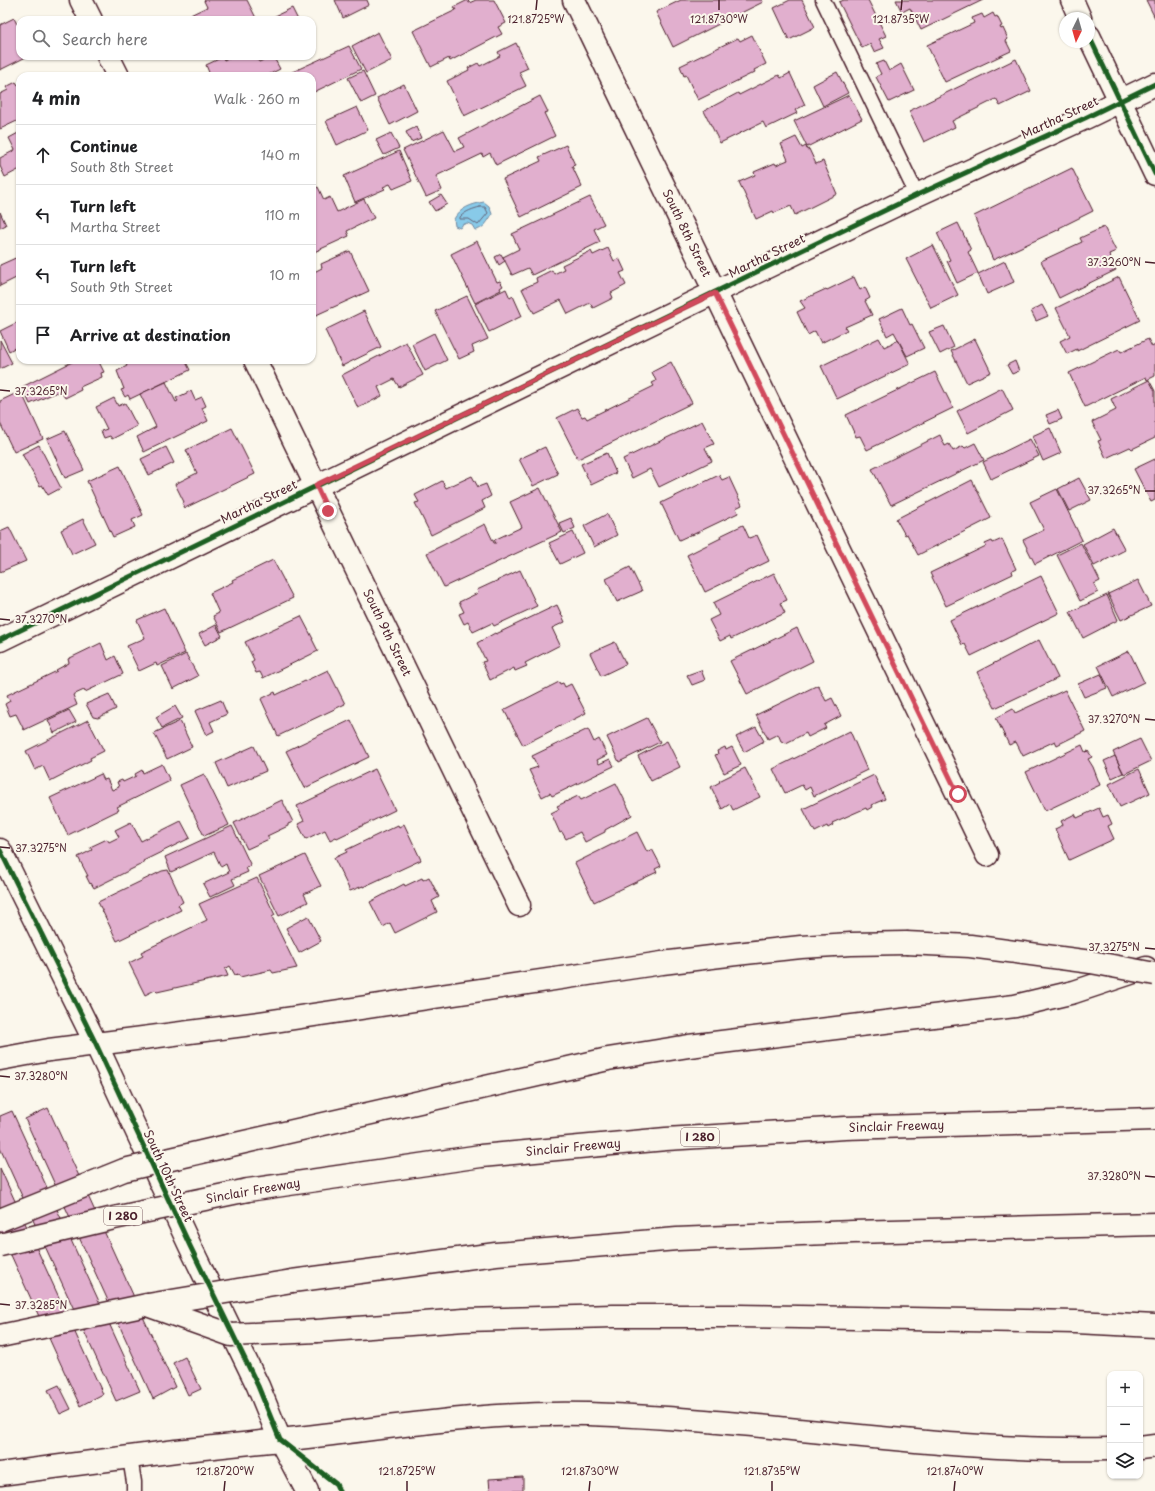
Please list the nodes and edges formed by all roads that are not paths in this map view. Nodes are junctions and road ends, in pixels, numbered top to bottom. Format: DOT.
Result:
graph roads {
  1 [pos="82,0"];
  2 [pos="574,0"];
  3 [pos="823,0"];
  4 [pos="1072,0"];
  5 [pos="1077,12"];
  6 [pos="89,16"];
  7 [pos="1095,48"];
  8 [pos="110,60"];
  9 [pos="116,72"];
  10 [pos="1155,84"];
  11 [pos="1120,100"];
  12 [pos="1155,174"];
  13 [pos="917,195"];
  14 [pos="715,293"];
  15 [pos="257,364"];
  16 [pos="316,485"];
  17 [pos="0,640"];
  18 [pos="0,850"];
  19 [pos="987,855"];
  20 [pos="519,905"];
  21 [pos="1155,965"];
  22 [pos="1155,974"];
  23 [pos="96,1044"];
  24 [pos="0,1059"];
  25 [pos="1155,1119"];
  26 [pos="0,1220"];
  27 [pos="1155,1224"];
  28 [pos="0,1245"];
  29 [pos="146,1305"];
  30 [pos="1155,1326"];
  31 [pos="0,1336"];
  32 [pos="280,1440"];
  33 [pos="1155,1446"];
  34 [pos="1143,1448"];
  35 [pos="1107,1449"];
  36 [pos="130,1458"];
  37 [pos="0,1474"];
  38 [pos="134,1491"];
  39 [pos="307,1491"];
  1 -- 6 [label="main road"];
  2 -- 14 [label="main road, South 8th Street"];
  3 -- 13 [label="lane"];
  4 -- 5 [label="main road"];
  7 -- 11 [label="main road"];
  8 -- 9 [label="main road"];
  10 -- 11 [label="main road, Martha Street"];
  11 -- 12 [label="main road"];
  11 -- 13 [label="main road, Martha Street"];
  13 -- 14 [label="main road, Martha Street"];
  14 -- 16 [label="main road, Martha Street"];
  14 -- 19 [label="main road, South 8th Street"];
  15 -- 16 [label="main road, South 9th Street"];
  16 -- 17 [label="main road, Martha Street"];
  16 -- 20 [label="main road, South 9th Street"];
  18 -- 23 [label="main road, South 10th Street"];
  21 -- 26 [label="main road, bridge"];
  22 -- 23 [label="main road, bridge"];
  23 -- 24 [label="main road"];
  23 -- 32 [label="main road, South 10th Street"];
  25 -- 28 [label="main road, Sinclair Freeway / I 280, bridge"];
  27 -- 29 [label="main road, bridge"];
  29 -- 30 [label="main road, bridge"];
  29 -- 31 [label="main road"];
  32 -- 35 [label="main road"];
  32 -- 36 [label="main road"];
  32 -- 39 [label="main road, South 10th Street"];
  33 -- 34 [label="main road"];
  36 -- 37 [label="main road"];
  36 -- 38 [label="lane"];
}
